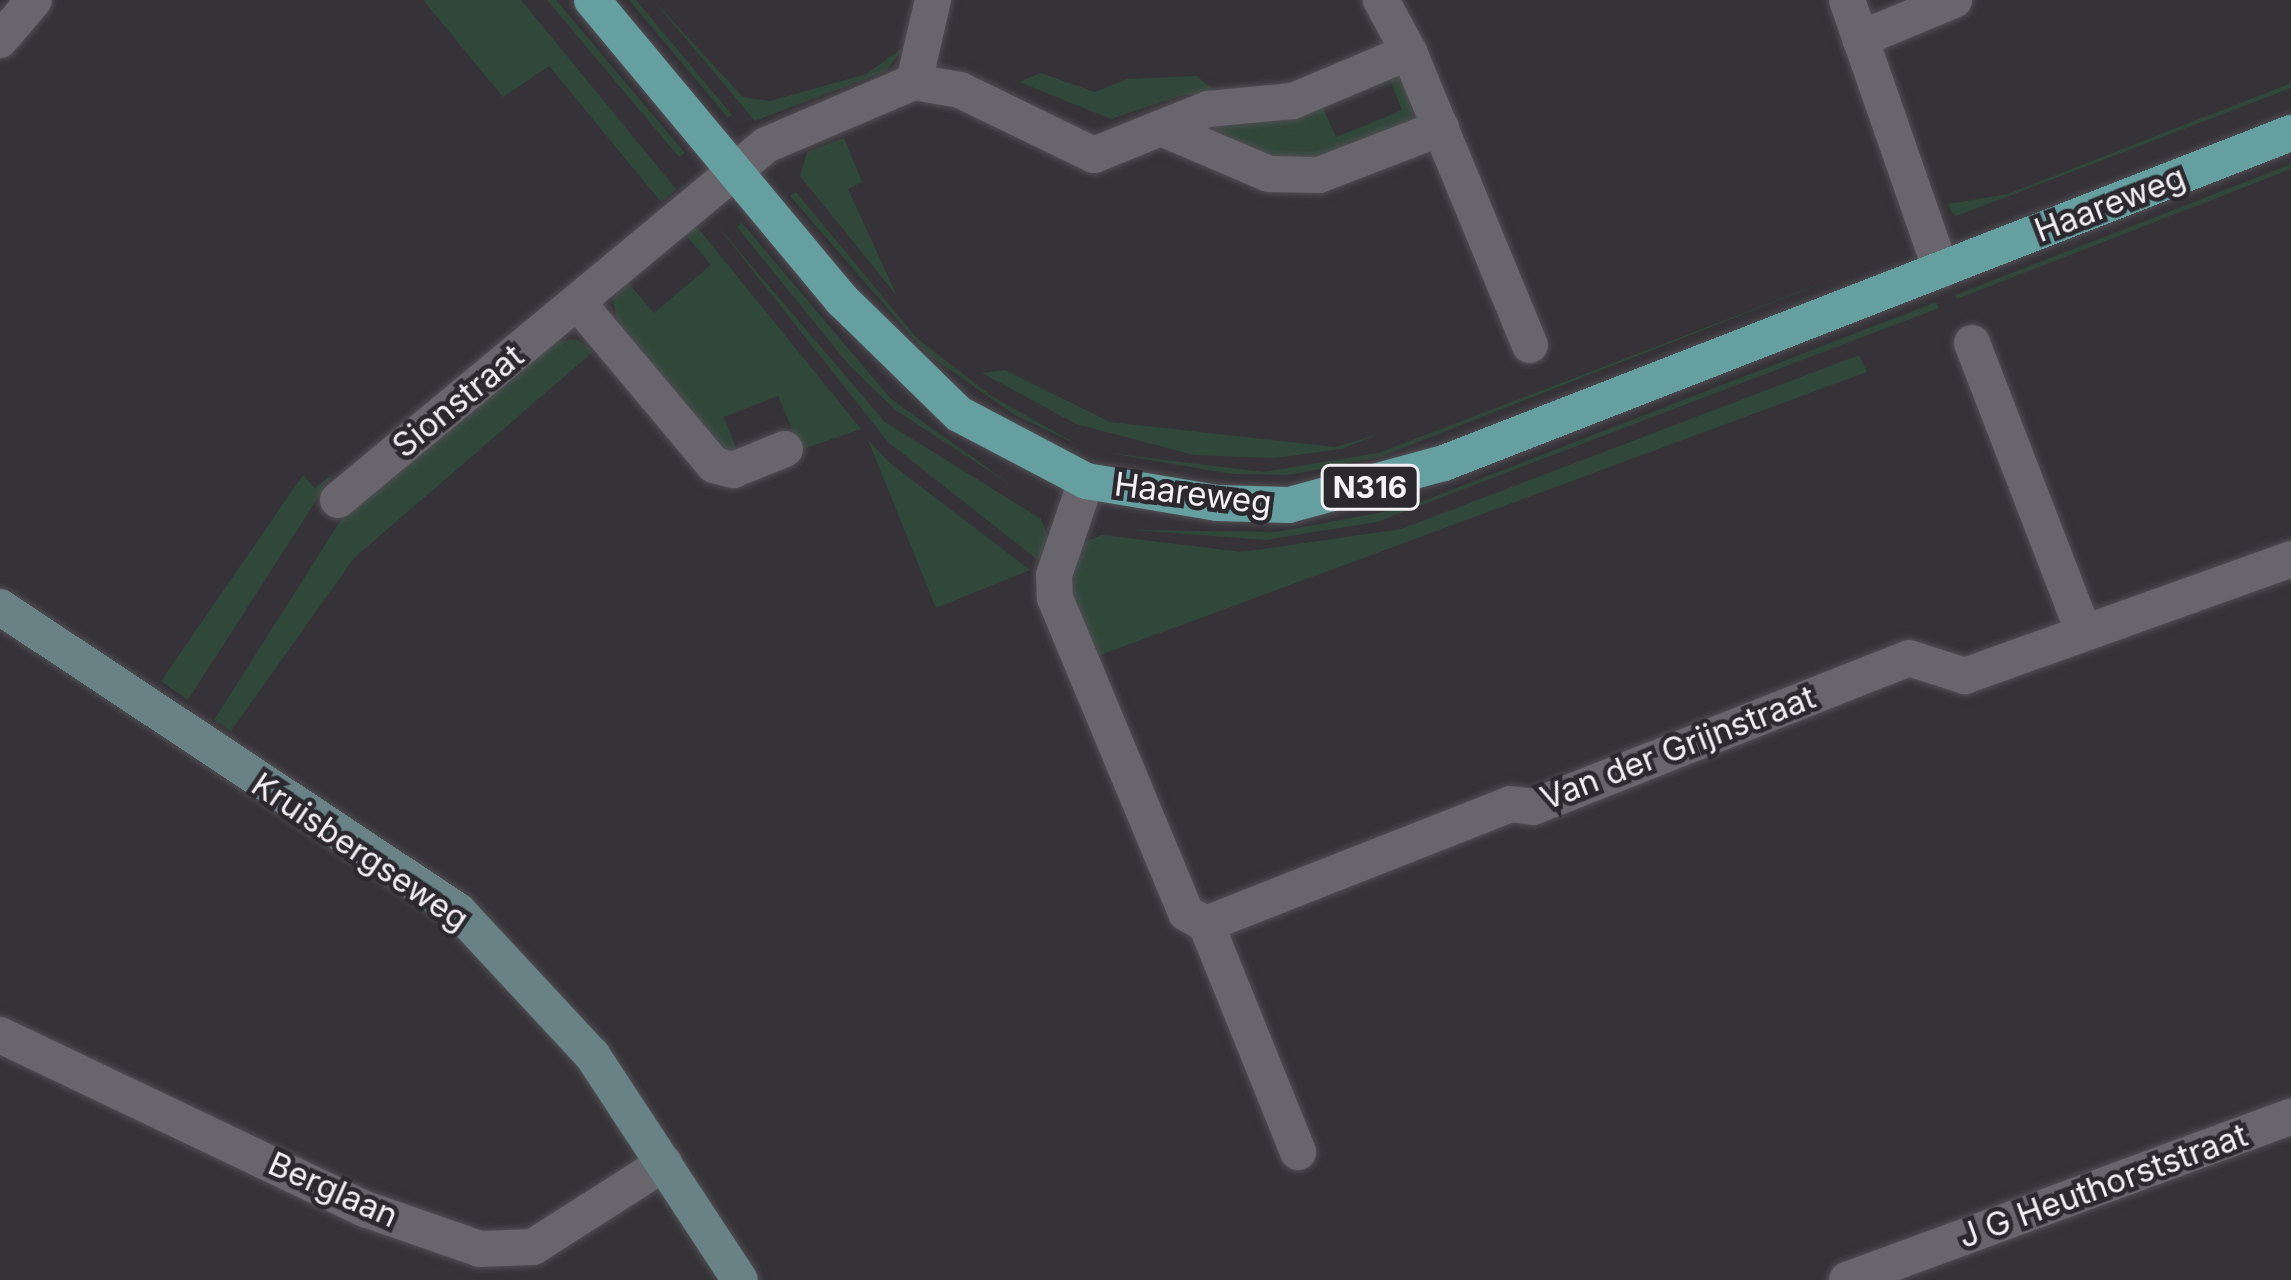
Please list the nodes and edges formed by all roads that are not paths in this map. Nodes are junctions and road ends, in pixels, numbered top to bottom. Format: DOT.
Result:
graph roads {
  1 [pos="34,0"];
  2 [pos="592,0"];
  3 [pos="933,0"];
  4 [pos="1381,0"];
  5 [pos="1847,0"];
  6 [pos="1954,0"];
  7 [pos="1860,39"];
  8 [pos="0,40"];
  9 [pos="1409,52"];
  10 [pos="914,82"];
  11 [pos="1161,128"];
  12 [pos="1441,128"];
  13 [pos="2291,133"];
  14 [pos="734,170"];
  15 [pos="1941,270"];
  16 [pos="578,303"];
  17 [pos="1972,343"];
  18 [pos="1530,345"];
  19 [pos="784,449"];
  20 [pos="1086,481"];
  21 [pos="338,500"];
  22 [pos="2291,559"];
  23 [pos="0,607"];
  24 [pos="2083,630"];
  25 [pos="1206,924"];
  26 [pos="0,1035"];
  27 [pos="2291,1117"];
  28 [pos="1298,1152"];
  29 [pos="664,1162"];
  30 [pos="740,1280"];
  31 [pos="1847,1280"];
  1 -- 8 [label="street"];
  2 -- 14 [label="main road, Haareweg / N316"];
  3 -- 10 [label="street"];
  4 -- 9 [label="street"];
  5 -- 7 [label="street"];
  6 -- 7 [label="street"];
  7 -- 15 [label="street"];
  9 -- 11 [label="street"];
  9 -- 12 [label="street"];
  10 -- 11 [label="street"];
  10 -- 14 [label="street, Sionstraat"];
  11 -- 12 [label="street"];
  12 -- 18 [label="street"];
  13 -- 15 [label="main road, Haareweg / N316"];
  14 -- 16 [label="street, Sionstraat"];
  14 -- 20 [label="main road, Haareweg / N316"];
  15 -- 20 [label="main road, Haareweg / N316"];
  16 -- 19 [label="street"];
  16 -- 21 [label="street, Sionstraat"];
  17 -- 24 [label="street"];
  20 -- 25 [label="street"];
  22 -- 24 [label="street, Van der Grijnstraat"];
  23 -- 29 [label="street, Kruisbergseweg"];
  24 -- 25 [label="street, Van der Grijnstraat"];
  25 -- 28 [label="street"];
  26 -- 29 [label="street, Berglaan"];
  27 -- 31 [label="street, J G Heuthorststraat"];
  29 -- 30 [label="street, Kruisbergseweg"];
}
